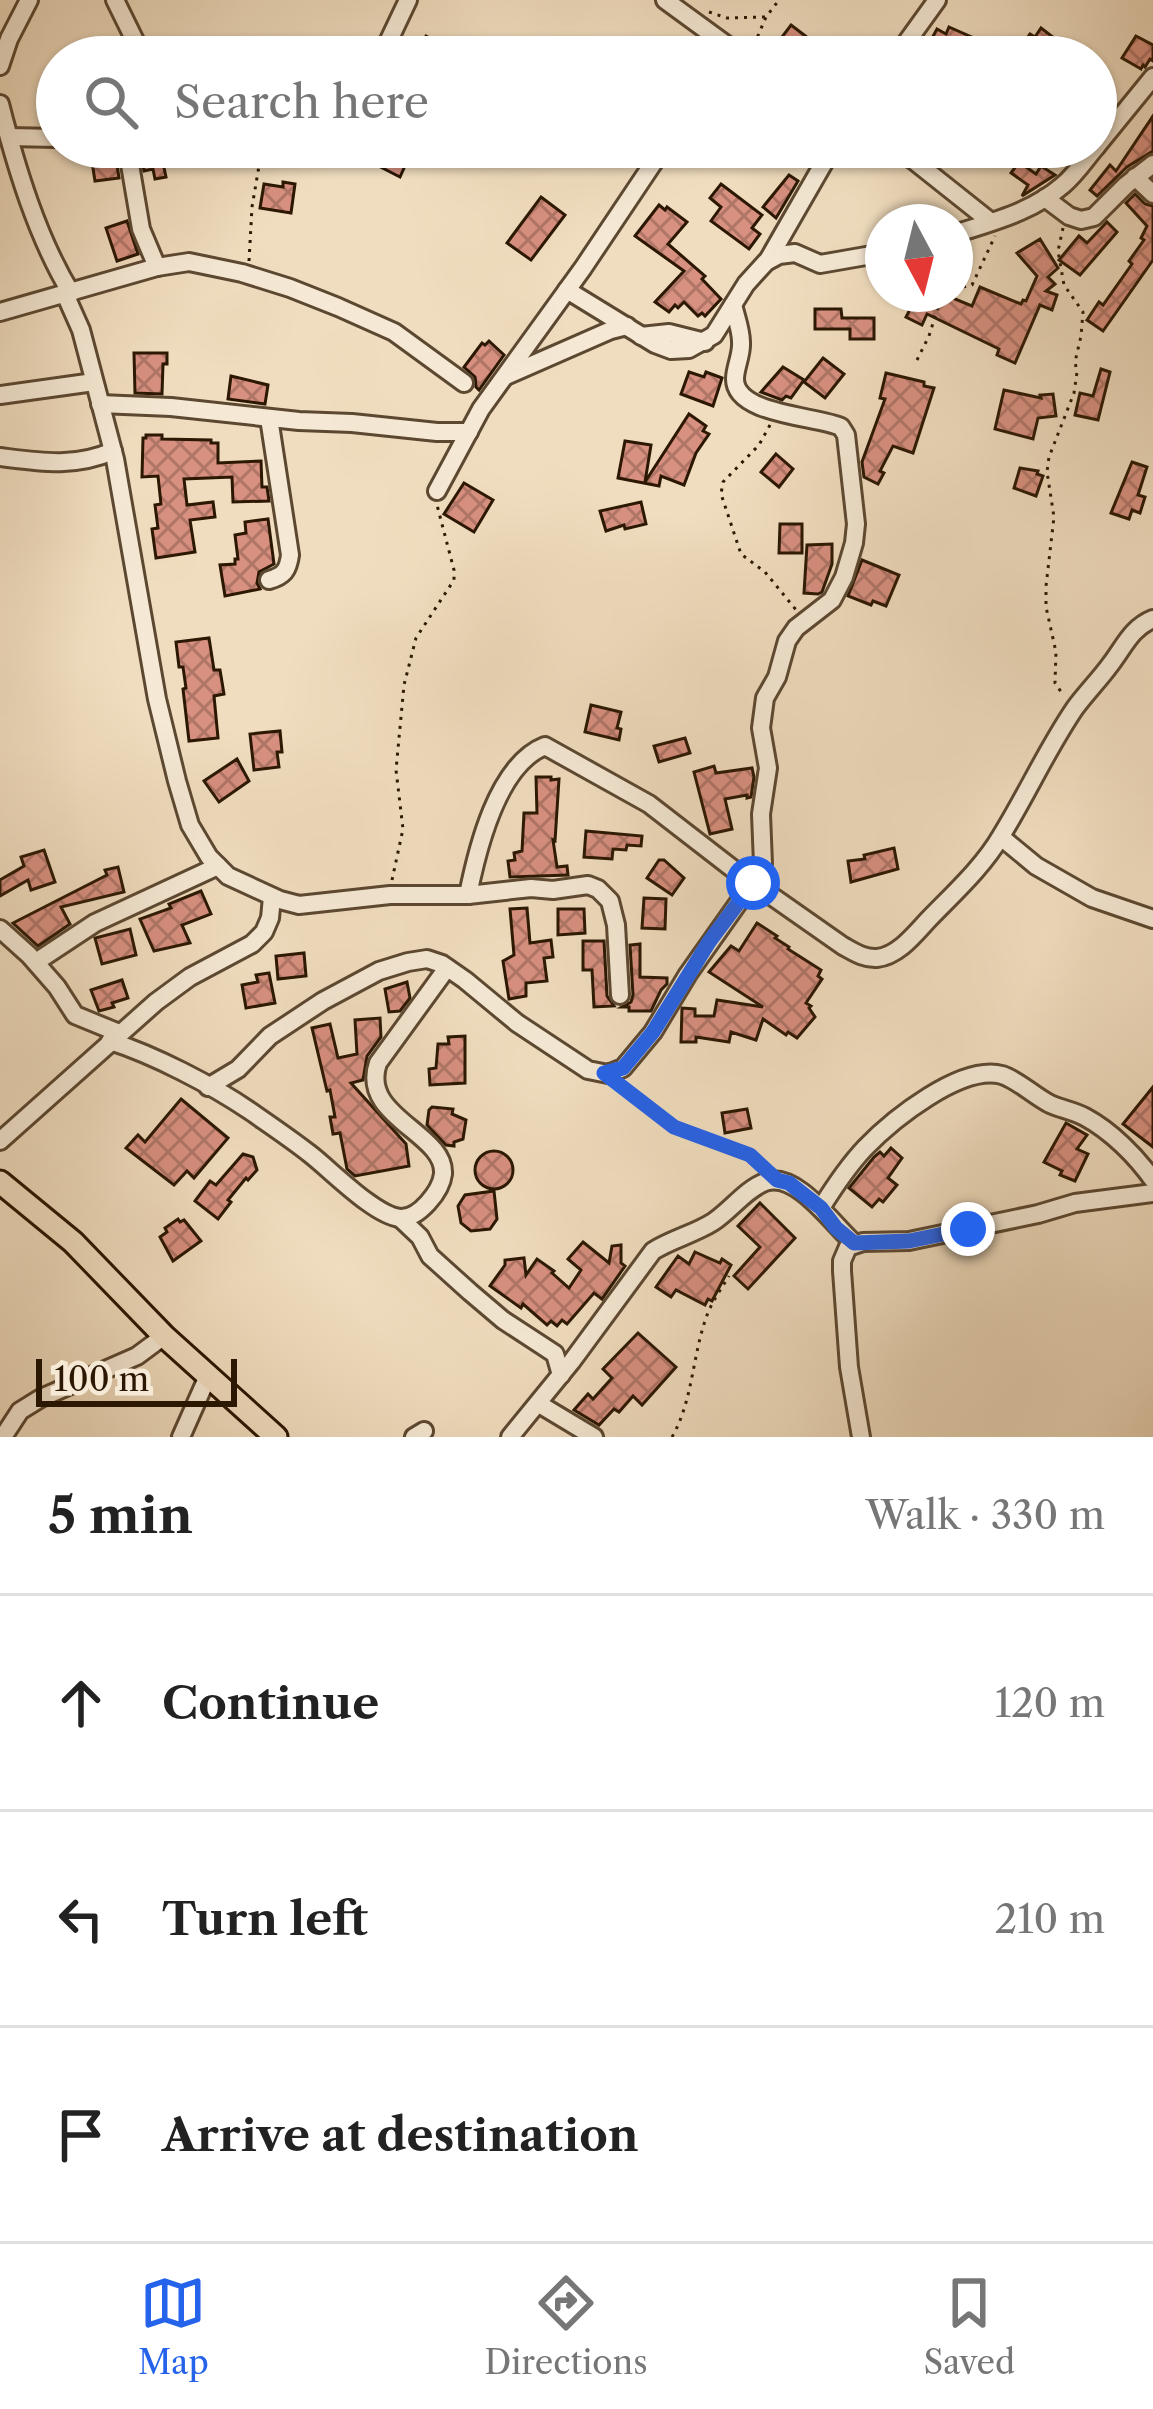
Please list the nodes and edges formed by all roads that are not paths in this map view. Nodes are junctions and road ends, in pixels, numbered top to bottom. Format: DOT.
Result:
graph roads {
  1 [pos="29,0"];
  2 [pos="115,0"];
  3 [pos="408,0"];
  4 [pos="665,0"];
  5 [pos="937,0"];
  6 [pos="133,36"];
  7 [pos="391,36"];
  8 [pos="716,36"];
  9 [pos="911,36"];
  10 [pos="0,66"];
  11 [pos="1153,77"];
  12 [pos="0,104"];
  13 [pos="1117,121"];
  14 [pos="9,136"];
  15 [pos="36,137"];
  16 [pos="1153,164"];
  17 [pos="131,168"];
  18 [pos="650,168"];
  19 [pos="821,168"];
  20 [pos="924,168"];
  21 [pos="1079,168"];
  22 [pos="1135,176"];
  23 [pos="1153,194"];
  24 [pos="1046,199"];
  25 [pos="998,220"];
  26 [pos="973,228"];
  27 [pos="865,257"];
  28 [pos="769,260"];
  29 [pos="157,268"];
  30 [pos="567,290"];
  31 [pos="68,294"];
  32 [pos="733,305"];
  33 [pos="0,312"];
  34 [pos="634,331"];
  35 [pos="505,376"];
  36 [pos="94,382"];
  37 [pos="464,383"];
  38 [pos="0,395"];
  39 [pos="100,404"];
  40 [pos="269,418"];
  41 [pos="469,432"];
  42 [pos="113,451"];
  43 [pos="0,457"];
  44 [pos="437,491"];
  45 [pos="269,580"];
  46 [pos="1153,619"];
  47 [pos="1001,837"];
  48 [pos="218,866"];
  49 [pos="753,883"];
  50 [pos="468,895"];
  51 [pos="272,897"];
  52 [pos="1148,913"];
  53 [pos="0,929"];
  54 [pos="36,962"];
  55 [pos="447,968"];
  56 [pos="620,995"];
  57 [pos="115,1037"];
  58 [pos="208,1087"];
  59 [pos="0,1142"];
  60 [pos="1153,1180"];
  61 [pos="0,1182"];
  62 [pos="1153,1193"];
  63 [pos="821,1208"];
  64 [pos="400,1218"];
  65 [pos="854,1243"];
  66 [pos="164,1336"];
  67 [pos="208,1376"];
  68 [pos="561,1376"];
  69 [pos="539,1404"];
  70 [pos="5,1426"];
  71 [pos="181,1437"];
  72 [pos="276,1437"];
  73 [pos="510,1437"];
  74 [pos="594,1437"];
  75 [pos="861,1437"];
  1 -- 10 [label="street"];
  2 -- 6 [label="street"];
  3 -- 7 [label="street"];
  4 -- 8 [label="street"];
  5 -- 9 [label="street"];
  11 -- 13 [label="street"];
  12 -- 14 [label="street"];
  14 -- 15 [label="street"];
  14 -- 31 [label="street"];
  16 -- 22 [label="street"];
  17 -- 29 [label="street"];
  18 -- 30 [label="street"];
  19 -- 28 [label="street"];
  20 -- 25 [label="street"];
  21 -- 24 [label="street"];
  22 -- 23 [label="street"];
  22 -- 24 [label="street"];
  24 -- 25 [label="street"];
  25 -- 26 [label="street"];
  27 -- 28 [label="street"];
  28 -- 32 [label="street"];
  29 -- 31 [label="street"];
  29 -- 37 [label="street"];
  30 -- 34 [label="street"];
  30 -- 35 [label="street"];
  31 -- 33 [label="street"];
  31 -- 36 [label="street"];
  32 -- 34 [label="street"];
  32 -- 49 [label="street"];
  34 -- 35 [label="street"];
  35 -- 41 [label="street"];
  36 -- 38 [label="street"];
  36 -- 39 [label="street"];
  39 -- 40 [label="street"];
  39 -- 42 [label="street"];
  40 -- 41 [label="street"];
  40 -- 45 [label="street"];
  41 -- 44 [label="street"];
  42 -- 43 [label="street"];
  42 -- 48 [label="street"];
  46 -- 47 [label="street"];
  47 -- 49 [label="street"];
  47 -- 52 [label="street"];
  48 -- 51 [label="street"];
  48 -- 54 [label="street"];
  49 -- 50 [label="street"];
  49 -- 55 [label="street"];
  50 -- 51 [label="street"];
  50 -- 56 [label="street"];
  51 -- 57 [label="street"];
  53 -- 54 [label="street"];
  54 -- 57 [label="street"];
  55 -- 58 [label="street"];
  55 -- 64 [label="street"];
  57 -- 58 [label="street"];
  57 -- 59 [label="street"];
  58 -- 64 [label="street"];
  60 -- 63 [label="street"];
  61 -- 66 [label="main road"];
  62 -- 65 [label="street"];
  63 -- 65 [label="street"];
  63 -- 68 [label="street"];
  64 -- 68 [label="street"];
  65 -- 75 [label="street"];
  66 -- 67 [label="main road"];
  66 -- 70 [label="street"];
  67 -- 71 [label="street"];
  67 -- 72 [label="main road"];
  68 -- 69 [label="street"];
  69 -- 73 [label="street"];
  69 -- 74 [label="street"];
}
